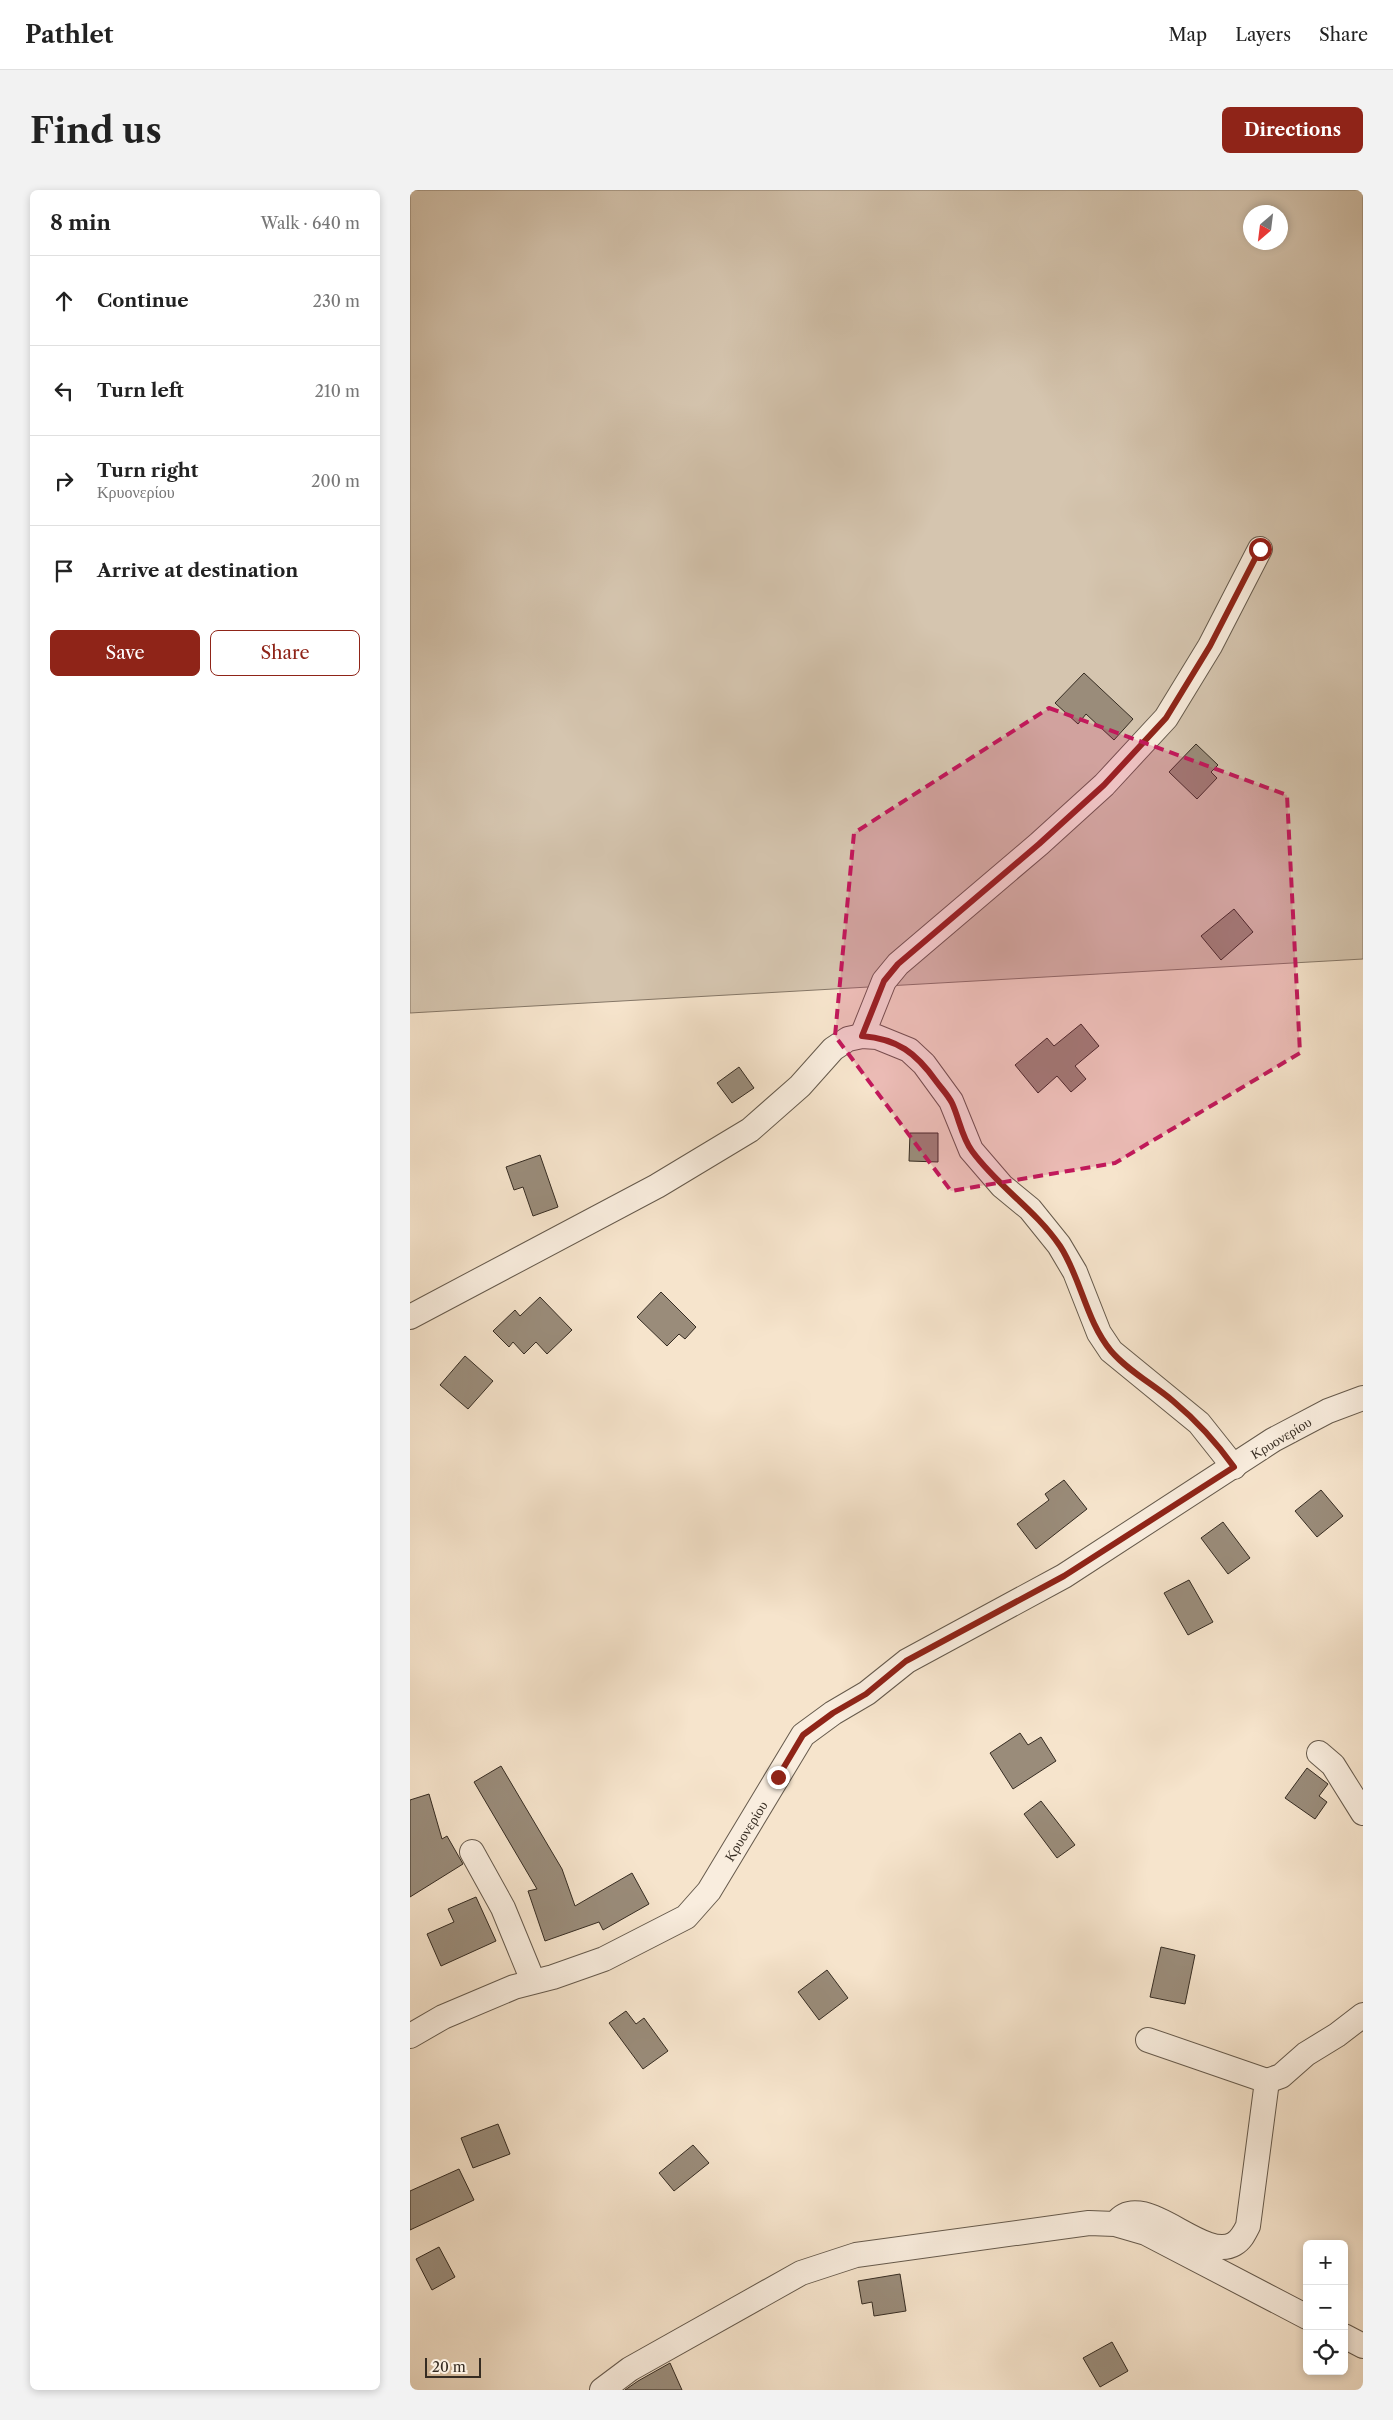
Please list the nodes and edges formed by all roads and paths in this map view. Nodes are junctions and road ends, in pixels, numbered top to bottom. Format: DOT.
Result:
graph roads {
  1 [pos="1260,549"];
  2 [pos="862,1036"];
  3 [pos="410,1317"];
  4 [pos="1363,1398"];
  5 [pos="1234,1467"];
  6 [pos="1319,1753"];
  7 [pos="1363,1813"];
  8 [pos="472,1852"];
  9 [pos="533,1981"];
  10 [pos="1363,2015"];
  11 [pos="410,2036"];
  12 [pos="1148,2040"];
  13 [pos="1267,2081"];
  14 [pos="1115,2224"];
  15 [pos="1303,2315"];
  16 [pos="1348,2338"];
  17 [pos="1363,2346"];
  18 [pos="602,2390"];
  1 -- 2 [label="street"];
  2 -- 3 [label="street"];
  2 -- 5 [label="street"];
  4 -- 5 [label="street, Κρυονερίου"];
  5 -- 9 [label="street, Κρυονερίου"];
  6 -- 7 [label="street"];
  8 -- 9 [label="street"];
  9 -- 11 [label="street, Κρυονερίου"];
  10 -- 13 [label="street"];
  12 -- 13 [label="street"];
  13 -- 14 [label="street"];
  14 -- 15 [label="street"];
  14 -- 18 [label="street"];
  16 -- 17 [label="street"];
}
